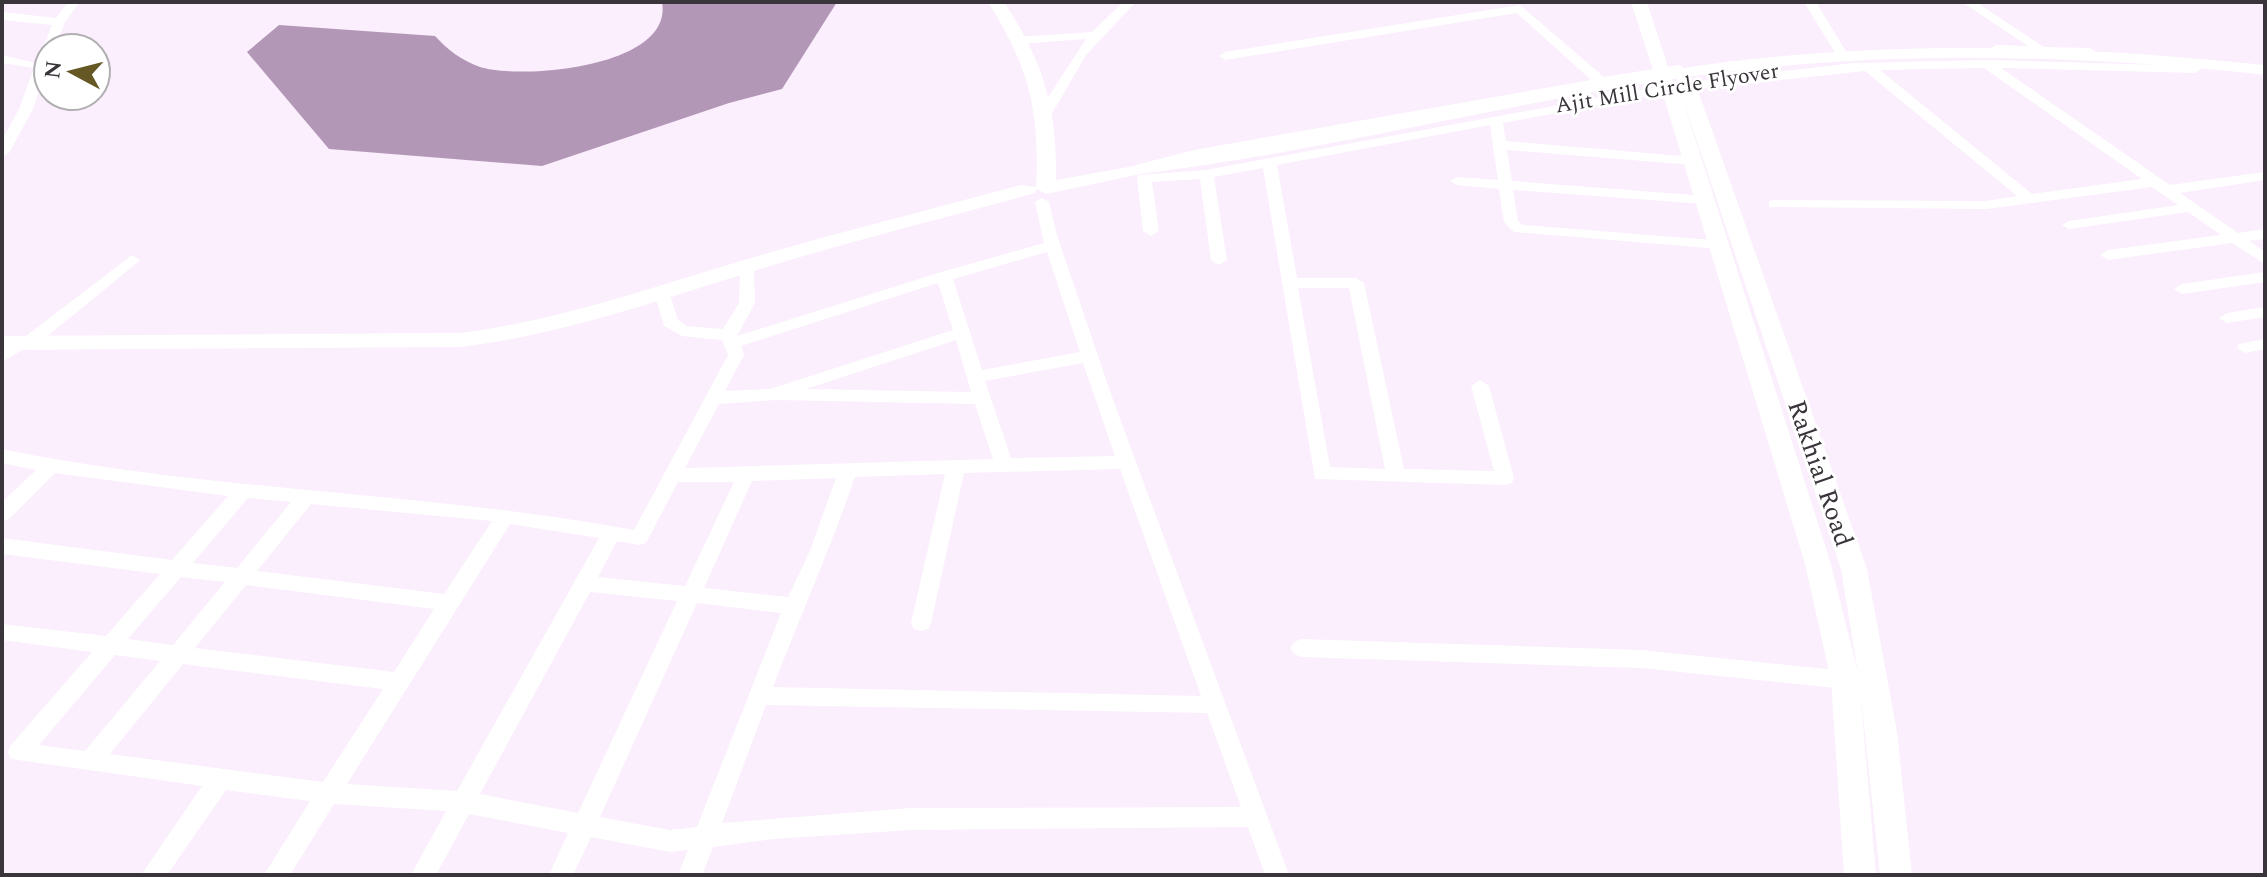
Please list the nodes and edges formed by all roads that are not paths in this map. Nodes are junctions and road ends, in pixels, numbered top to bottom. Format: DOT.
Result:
graph roads {
  1 [pos="74,2"];
  2 [pos="989,2"];
  3 [pos="996,2"];
  4 [pos="1130,2"];
  5 [pos="1639,2"];
  6 [pos="1654,2"];
  7 [pos="1810,2"];
  8 [pos="1968,2"];
  9 [pos="2,16"];
  10 [pos="59,22"];
  11 [pos="55,32"];
  12 [pos="1095,35"];
  13 [pos="1019,40"];
  14 [pos="2040,49"];
  15 [pos="1841,53"];
  16 [pos="1225,56"];
  17 [pos="2,59"];
  18 [pos="2060,60"];
  19 [pos="32,61"];
  20 [pos="24,64"];
  21 [pos="1987,64"];
  22 [pos="2191,65"];
  23 [pos="1868,67"];
  24 [pos="2265,70"];
  25 [pos="2,76"];
  26 [pos="2265,77"];
  27 [pos="1674,78"];
  28 [pos="1600,81"];
  29 [pos="32,93"];
  30 [pos="1043,112"];
  31 [pos="1496,121"];
  32 [pos="1499,145"];
  33 [pos="2,154"];
  34 [pos="1693,161"];
  35 [pos="1269,162"];
  36 [pos="2,164"];
  37 [pos="1143,173"];
  38 [pos="1206,174"];
  39 [pos="2265,176"];
  40 [pos="1457,181"];
  41 [pos="1505,184"];
  42 [pos="2161,186"];
  43 [pos="1036,195"];
  44 [pos="2029,199"];
  45 [pos="1705,200"];
  46 [pos="1774,204"];
  47 [pos="2192,207"];
  48 [pos="2069,225"];
  49 [pos="1151,231"];
  50 [pos="2265,234"];
  51 [pos="2235,238"];
  52 [pos="1720,244"];
  53 [pos="1044,248"];
  54 [pos="2108,255"];
  55 [pos="2265,259"];
  56 [pos="132,260"];
  57 [pos="1219,260"];
  58 [pos="748,274"];
  59 [pos="944,276"];
  60 [pos="2265,277"];
  61 [pos="1289,283"];
  62 [pos="2182,289"];
  63 [pos="664,299"];
  64 [pos="2265,312"];
  65 [pos="2227,318"];
  66 [pos="963,332"];
  67 [pos="730,339"];
  68 [pos="2265,344"];
  69 [pos="8,348"];
  70 [pos="2245,348"];
  71 [pos="1080,358"];
  72 [pos="975,377"];
  73 [pos="1480,386"];
  74 [pos="771,395"];
  75 [pos="713,398"];
  76 [pos="980,398"];
  77 [pos="2,456"];
  78 [pos="1117,463"];
  79 [pos="1004,465"];
  80 [pos="51,466"];
  81 [pos="956,466"];
  82 [pos="848,470"];
  83 [pos="673,475"];
  84 [pos="746,475"];
  85 [pos="1396,476"];
  86 [pos="243,491"];
  87 [pos="308,495"];
  88 [pos="2,514"];
  89 [pos="505,516"];
  90 [pos="612,533"];
  91 [pos="2,546"];
  92 [pos="175,569"];
  93 [pos="242,576"];
  94 [pos="583,583"];
  95 [pos="693,594"];
  96 [pos="449,603"];
  97 [pos="794,606"];
  98 [pos="921,623"];
  99 [pos="2,632"];
  100 [pos="110,645"];
  101 [pos="1301,648"];
  102 [pos="181,653"];
  103 [pos="1845,680"];
  104 [pos="399,682"];
  105 [pos="760,696"];
  106 [pos="1203,705"];
  107 [pos="10,750"];
  108 [pos="90,761"];
  109 [pos="221,778"];
  110 [pos="329,793"];
  111 [pos="464,802"];
  112 [pos="1243,818"];
  113 [pos="585,825"];
  114 [pos="707,837"];
  115 [pos="153,875"];
  116 [pos="276,875"];
  117 [pos="423,875"];
  118 [pos="561,875"];
  119 [pos="690,875"];
  120 [pos="1264,875"];
  121 [pos="1277,875"];
  122 [pos="1860,875"];
  123 [pos="1896,875"];
  1 -- 10 [label="street"];
  2 -- 30 [label="main road"];
  3 -- 13 [label="main road"];
  4 -- 12 [label="street"];
  5 -- 27 [label="main road, Rakhial Road"];
  6 -- 27 [label="main road, Rakhial Road"];
  7 -- 15 [label="street"];
  8 -- 14 [label="street"];
  9 -- 10 [label="street"];
  10 -- 11 [label="street"];
  12 -- 13 [label="street"];
  12 -- 30 [label="street"];
  13 -- 30 [label="main road"];
  14 -- 15 [label="street"];
  14 -- 18 [label="street"];
  14 -- 22 [label="street"];
  15 -- 27 [label="street"];
  16 -- 28 [label="street"];
  17 -- 20 [label="street"];
  18 -- 21 [label="street"];
  18 -- 22 [label="main road, Ajit Mill Circle Flyover"];
  18 -- 37 [label="main road, Ajit Mill Circle Flyover"];
  19 -- 20 [label="street"];
  20 -- 25 [label="street"];
  21 -- 23 [label="street"];
  21 -- 42 [label="street"];
  22 -- 24 [label="main road"];
  22 -- 26 [label="main road"];
  23 -- 27 [label="street"];
  23 -- 44 [label="street"];
  27 -- 28 [label="street"];
  27 -- 31 [label="street"];
  27 -- 34 [label="main road, Rakhial Road"];
  27 -- 123 [label="main road, Rakhial Road"];
  28 -- 37 [label="street"];
  29 -- 33 [label="street"];
  30 -- 43 [label="main road"];
  31 -- 32 [label="street"];
  31 -- 35 [label="street"];
  32 -- 34 [label="street"];
  32 -- 41 [label="street"];
  33 -- 36 [label="street"];
  34 -- 45 [label="main road, Rakhial Road"];
  35 -- 38 [label="street"];
  35 -- 61 [label="street"];
  37 -- 38 [label="street"];
  37 -- 43 [label="main road, Ajit Mill Circle Flyover"];
  37 -- 49 [label="street"];
  38 -- 57 [label="street"];
  39 -- 42 [label="street"];
  40 -- 41 [label="street"];
  41 -- 45 [label="street"];
  41 -- 52 [label="street"];
  42 -- 44 [label="street"];
  42 -- 47 [label="street"];
  43 -- 53 [label="street"];
  43 -- 58 [label="main road"];
  43 -- 69 [label="main road"];
  43 -- 121 [label="street"];
  44 -- 46 [label="street"];
  45 -- 52 [label="main road, Rakhial Road"];
  47 -- 48 [label="street"];
  47 -- 51 [label="street"];
  50 -- 51 [label="street"];
  51 -- 54 [label="street"];
  51 -- 55 [label="street"];
  52 -- 103 [label="main road, Rakhial Road"];
  53 -- 59 [label="street"];
  53 -- 71 [label="street"];
  56 -- 69 [label="street"];
  58 -- 63 [label="main road"];
  58 -- 67 [label="street"];
  59 -- 66 [label="street"];
  59 -- 67 [label="street"];
  60 -- 62 [label="street"];
  61 -- 85 [label="street"];
  61 -- 85 [label="street"];
  63 -- 67 [label="street"];
  63 -- 69 [label="main road"];
  64 -- 65 [label="street"];
  66 -- 72 [label="street"];
  66 -- 74 [label="street"];
  67 -- 75 [label="street"];
  68 -- 70 [label="street"];
  71 -- 72 [label="street"];
  71 -- 78 [label="street"];
  72 -- 76 [label="street"];
  73 -- 85 [label="street"];
  74 -- 75 [label="street"];
  74 -- 76 [label="street"];
  75 -- 83 [label="street"];
  76 -- 79 [label="street"];
  77 -- 80 [label="street"];
  78 -- 79 [label="street"];
  78 -- 106 [label="street"];
  79 -- 81 [label="street"];
  80 -- 86 [label="street"];
  80 -- 88 [label="street"];
  81 -- 82 [label="street"];
  81 -- 98 [label="street"];
  82 -- 84 [label="street"];
  82 -- 97 [label="street"];
  83 -- 84 [label="street"];
  83 -- 90 [label="street"];
  84 -- 95 [label="street"];
  86 -- 87 [label="street"];
  86 -- 92 [label="street"];
  87 -- 89 [label="street"];
  87 -- 93 [label="street"];
  89 -- 90 [label="street"];
  89 -- 96 [label="street"];
  90 -- 94 [label="street"];
  91 -- 92 [label="street"];
  92 -- 93 [label="street"];
  92 -- 100 [label="street"];
  93 -- 96 [label="street"];
  93 -- 102 [label="street"];
  94 -- 95 [label="street"];
  94 -- 111 [label="street"];
  95 -- 97 [label="street"];
  95 -- 113 [label="street"];
  96 -- 104 [label="street"];
  97 -- 105 [label="street"];
  99 -- 100 [label="street"];
  100 -- 102 [label="street"];
  100 -- 107 [label="street"];
  101 -- 103 [label="street"];
  102 -- 104 [label="street"];
  102 -- 108 [label="street"];
  103 -- 122 [label="main road, Rakhial Road"];
  104 -- 110 [label="street"];
  105 -- 106 [label="street"];
  105 -- 114 [label="street"];
  106 -- 112 [label="street"];
  107 -- 108 [label="street"];
  108 -- 109 [label="street"];
  109 -- 110 [label="street"];
  109 -- 115 [label="street"];
  110 -- 111 [label="street"];
  110 -- 116 [label="street"];
  111 -- 113 [label="street"];
  111 -- 117 [label="street"];
  112 -- 114 [label="street"];
  112 -- 120 [label="street"];
  113 -- 114 [label="street"];
  113 -- 118 [label="street"];
  114 -- 119 [label="street"];
}
